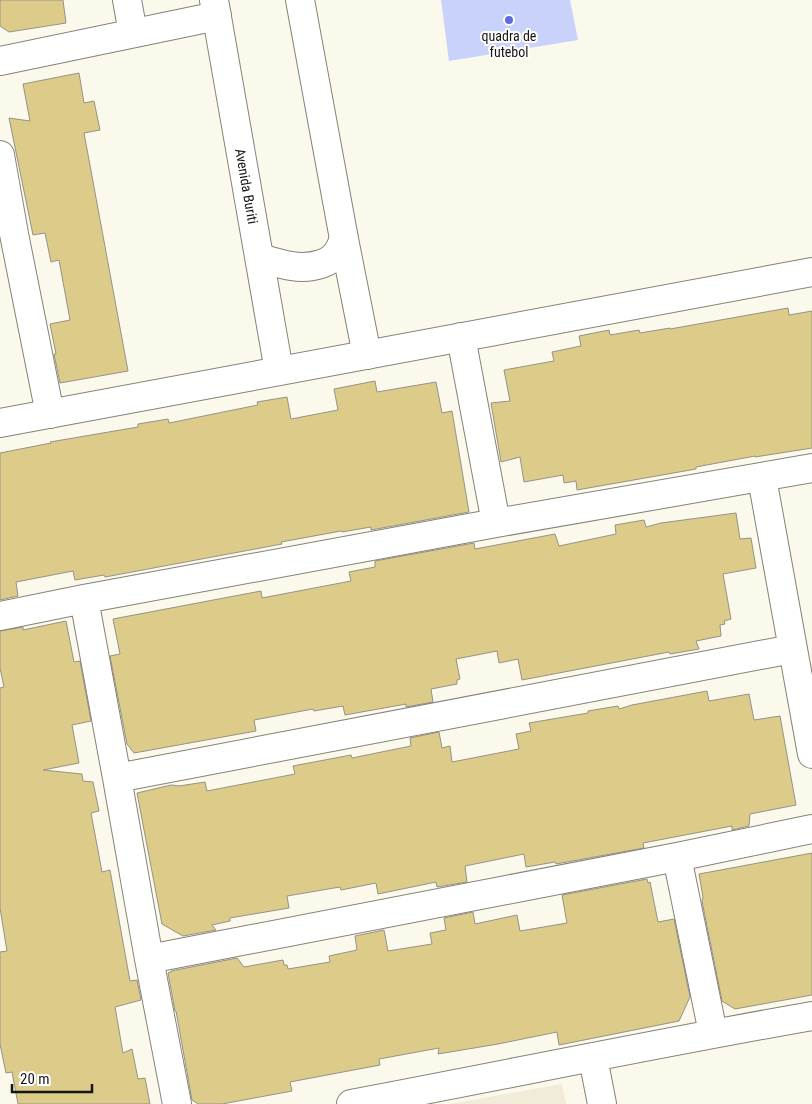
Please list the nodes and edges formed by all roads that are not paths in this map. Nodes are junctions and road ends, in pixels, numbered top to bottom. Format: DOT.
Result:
graph roads {
  1 [pos="127,0"];
  2 [pos="300,0"];
  3 [pos="216,8"];
  4 [pos="133,33"];
  5 [pos="0,60"];
  6 [pos="0,155"];
  7 [pos="7,236"];
  8 [pos="344,240"];
  9 [pos="260,258"];
  10 [pos="812,272"];
  11 [pos="462,337"];
  12 [pos="367,355"];
  13 [pos="279,371"];
  14 [pos="50,414"];
  15 [pos="0,423"];
  16 [pos="812,468"];
  17 [pos="762,478"];
  18 [pos="496,523"];
  19 [pos="84,599"];
  20 [pos="0,616"];
  21 [pos="792,649"];
  22 [pos="812,754"];
  23 [pos="117,778"];
  24 [pos="812,829"];
  25 [pos="677,857"];
  26 [pos="148,958"];
  27 [pos="812,1016"];
  28 [pos="713,1033"];
  29 [pos="593,1058"];
  30 [pos="177,1104"];
  31 [pos="351,1104"];
  32 [pos="602,1104"];
  1 -- 4 [label="street"];
  2 -- 8 [label="street"];
  3 -- 4 [label="street"];
  3 -- 9 [label="street, Avenida Buriti"];
  4 -- 5 [label="street"];
  6 -- 7 [label="street"];
  7 -- 14 [label="street"];
  8 -- 9 [label="street"];
  8 -- 12 [label="street"];
  9 -- 13 [label="street, Avenida Buriti"];
  10 -- 11 [label="street"];
  11 -- 12 [label="street"];
  11 -- 18 [label="street"];
  12 -- 13 [label="street"];
  13 -- 14 [label="street"];
  14 -- 15 [label="street"];
  16 -- 17 [label="street"];
  17 -- 18 [label="street"];
  17 -- 21 [label="street"];
  18 -- 19 [label="street"];
  19 -- 20 [label="street"];
  19 -- 23 [label="street"];
  21 -- 22 [label="street"];
  21 -- 23 [label="street"];
  23 -- 26 [label="street"];
  24 -- 25 [label="street"];
  25 -- 26 [label="street"];
  25 -- 28 [label="street"];
  26 -- 30 [label="street"];
  27 -- 28 [label="street"];
  28 -- 29 [label="street"];
  29 -- 31 [label="street"];
  29 -- 32 [label="street"];
}
